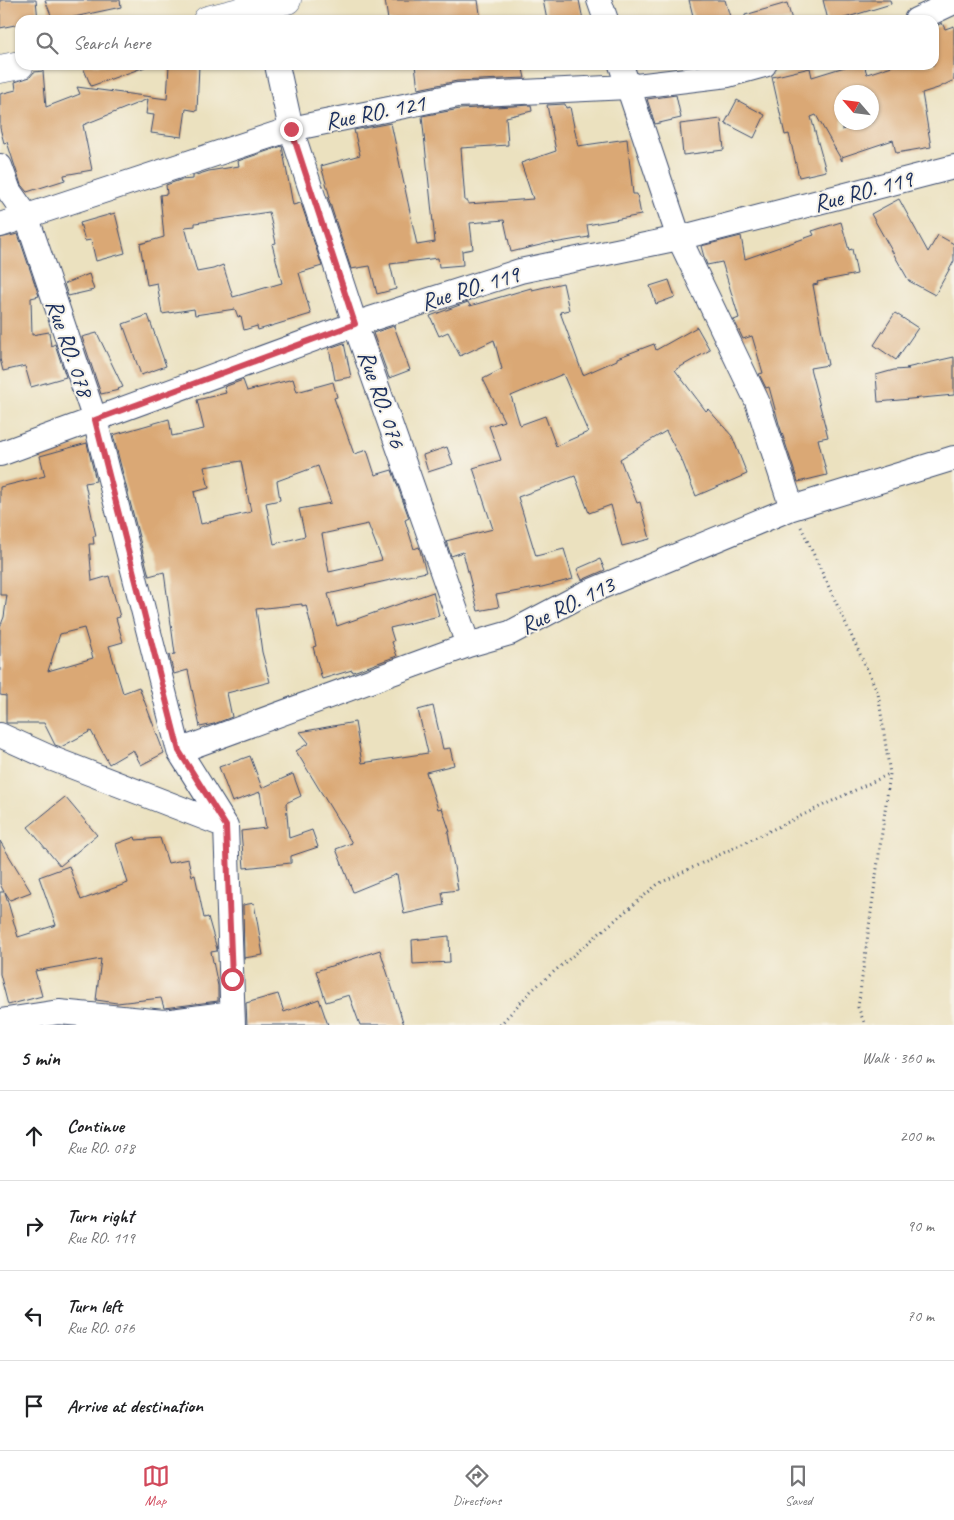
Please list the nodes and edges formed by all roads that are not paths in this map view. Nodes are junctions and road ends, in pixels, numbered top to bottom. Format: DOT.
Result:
graph roads {
  1 [pos="599,0"];
  2 [pos="954,2"];
  3 [pos="270,7"];
  4 [pos="231,15"];
  5 [pos="604,15"];
  6 [pos="927,15"];
  7 [pos="15,66"];
  8 [pos="0,70"];
  9 [pos="278,70"];
  10 [pos="746,70"];
  11 [pos="624,76"];
  12 [pos="291,129"];
  13 [pos="0,166"];
  14 [pos="954,167"];
  15 [pos="26,215"];
  16 [pos="0,225"];
  17 [pos="679,238"];
  18 [pos="355,324"];
  19 [pos="95,420"];
  20 [pos="0,454"];
  21 [pos="954,458"];
  22 [pos="792,508"];
  23 [pos="468,645"];
  24 [pos="0,735"];
  25 [pos="179,751"];
  26 [pos="226,826"];
  27 [pos="233,1019"];
  28 [pos="0,1021"];
  1 -- 5 [label="street"];
  2 -- 6 [label="street"];
  3 -- 4 [label="street"];
  7 -- 8 [label="street"];
  9 -- 12 [label="street, Rue RO. 076"];
  10 -- 11 [label="street, Rue RO. 121"];
  11 -- 12 [label="street, Rue RO. 121"];
  11 -- 17 [label="street"];
  12 -- 15 [label="street, Rue RO. 121"];
  12 -- 18 [label="street, Rue RO. 076"];
  13 -- 15 [label="street, Rue RO. 078"];
  14 -- 17 [label="street, Rue RO. 119"];
  15 -- 16 [label="street, Rue RO. 121"];
  15 -- 19 [label="street, Rue RO. 078"];
  17 -- 18 [label="street, Rue RO. 119"];
  17 -- 22 [label="street"];
  18 -- 19 [label="street, Rue RO. 119"];
  18 -- 23 [label="street, Rue RO. 076"];
  19 -- 20 [label="street, Rue RO. 119"];
  19 -- 25 [label="street, Rue RO. 078"];
  21 -- 22 [label="street, Rue RO. 113"];
  22 -- 23 [label="street, Rue RO. 113"];
  23 -- 25 [label="street, Rue RO. 113"];
  24 -- 26 [label="street"];
  25 -- 26 [label="street, Rue RO. 078"];
  26 -- 27 [label="street"];
  27 -- 28 [label="street"];
}
